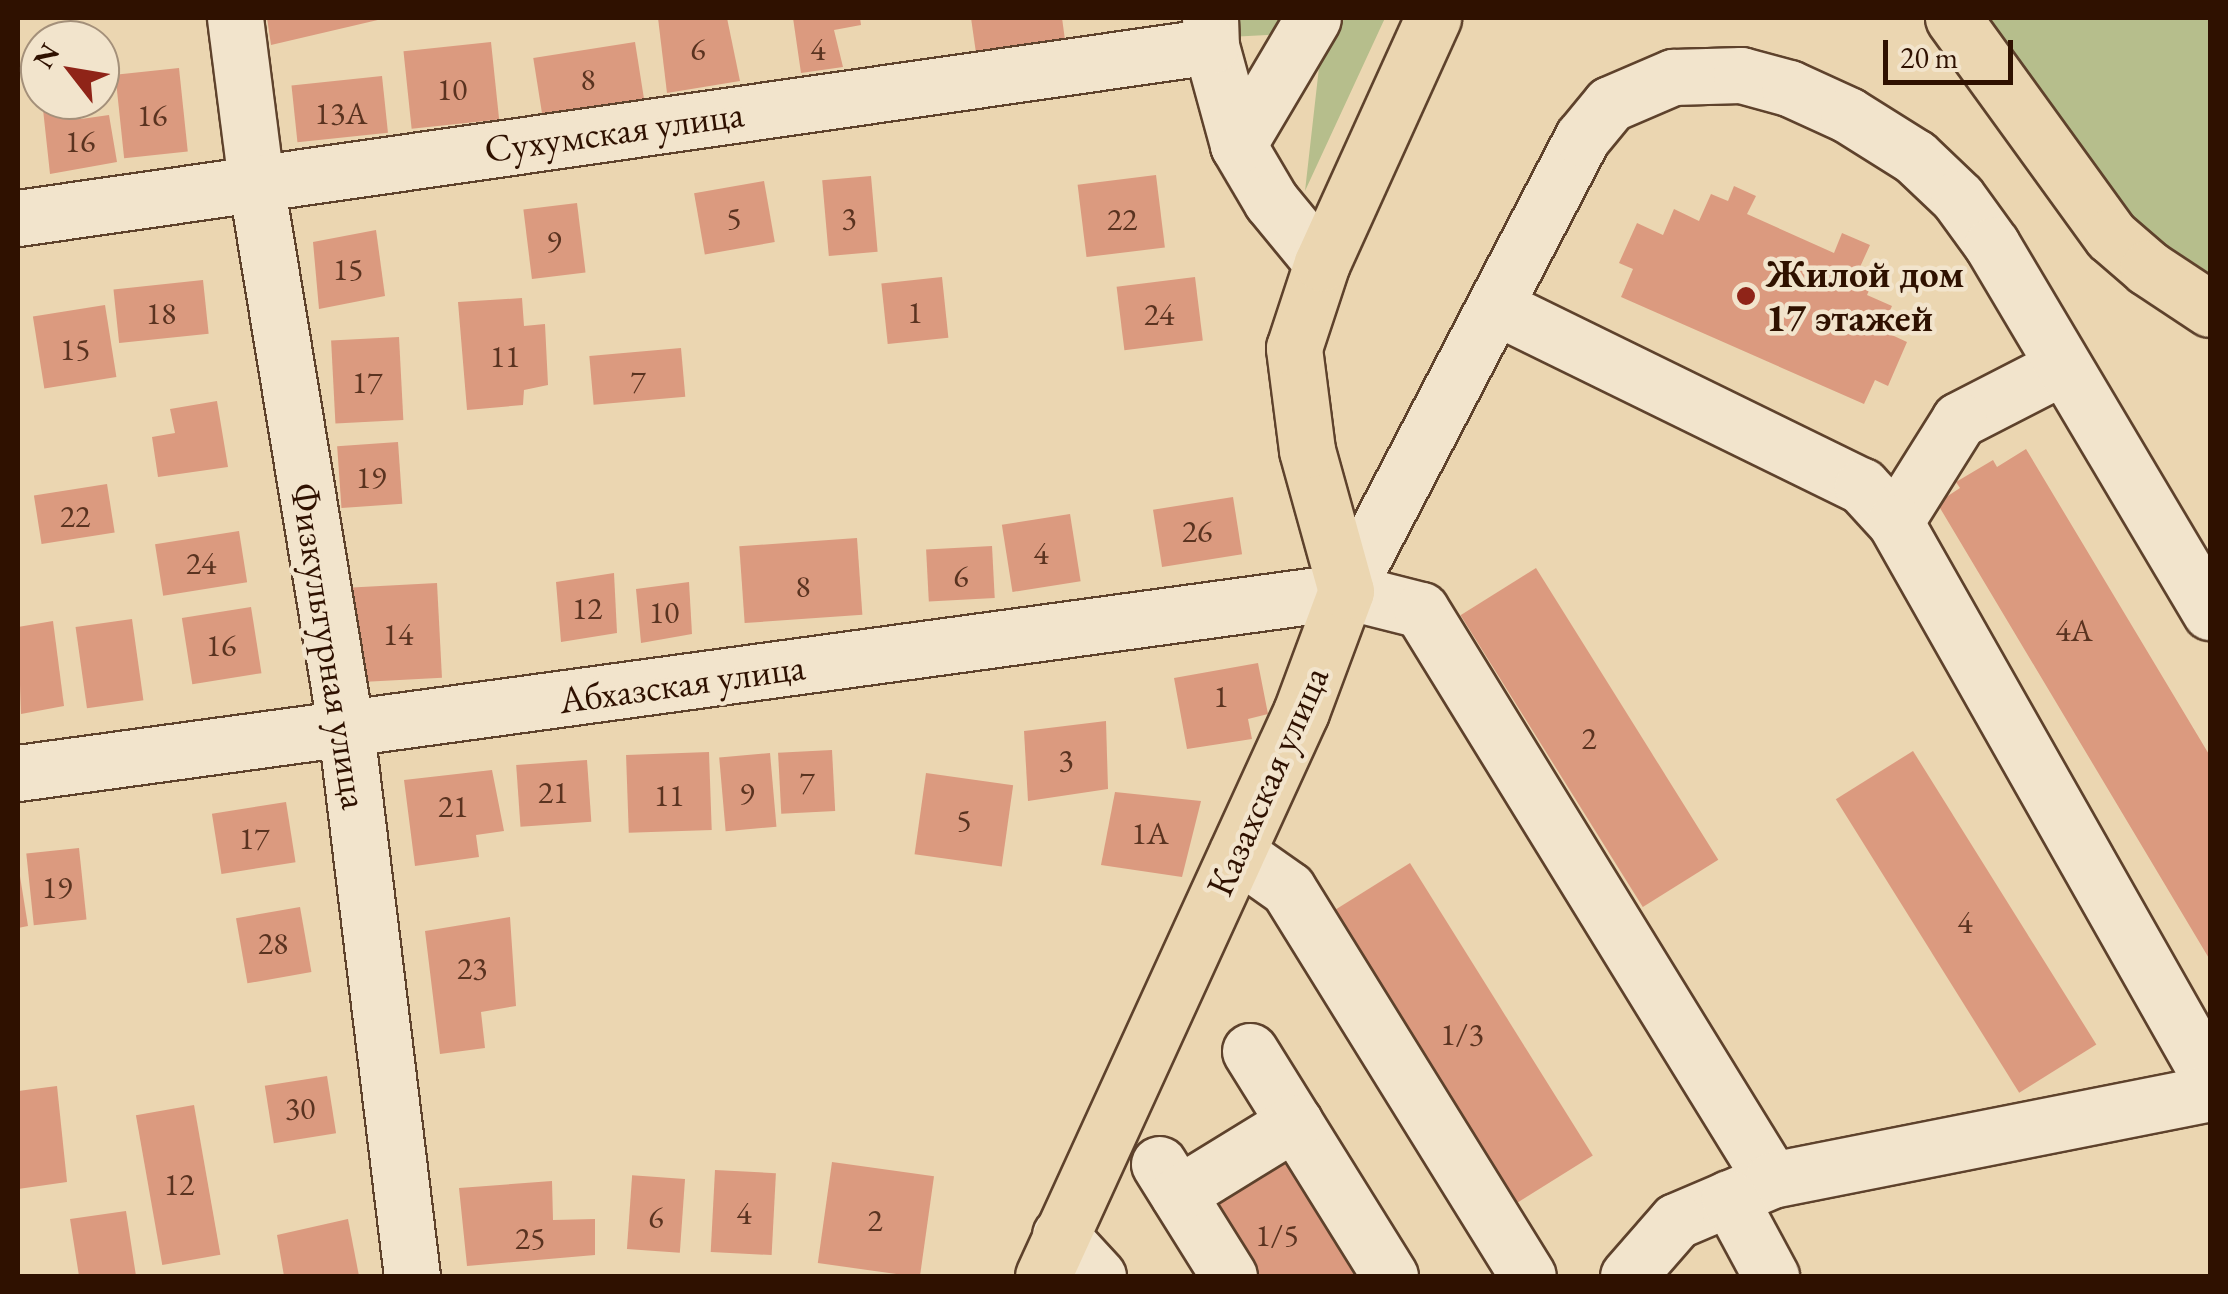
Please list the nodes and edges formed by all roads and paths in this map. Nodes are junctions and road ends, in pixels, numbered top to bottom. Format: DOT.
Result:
graph roads {
  1 [pos="235,18"];
  2 [pos="1313,18"];
  3 [pos="1433,18"];
  4 [pos="1954,18"];
  5 [pos="1211,32"];
  6 [pos="1238,145"];
  7 [pos="256,183"];
  8 [pos="18,218"];
  9 [pos="1322,263"];
  10 [pos="1496,307"];
  11 [pos="2210,308"];
  12 [pos="2062,368"];
  13 [pos="1894,522"];
  14 [pos="1346,591"];
  15 [pos="2210,612"];
  16 [pos="346,730"];
  17 [pos="18,773"];
  18 [pos="1237,853"];
  19 [pos="1250,1051"];
  20 [pos="2210,1078"];
  21 [pos="2210,1093"];
  22 [pos="1294,1122"];
  23 [pos="1750,1189"];
  24 [pos="1051,1256"];
  25 [pos="412,1276"];
  26 [pos="1098,1276"];
  27 [pos="1229,1276"];
  28 [pos="1390,1276"];
  29 [pos="1528,1276"];
  30 [pos="1628,1276"];
  31 [pos="1771,1276"];
  1 -- 7 [label="street, Физкультурная улица"];
  2 -- 6 [label="street"];
  3 -- 9 [label="main road"];
  4 -- 11 [label="main road"];
  5 -- 6 [label="street"];
  5 -- 7 [label="street, Сухумская улица"];
  6 -- 9 [label="street"];
  7 -- 8 [label="street, Сухумская улица"];
  7 -- 16 [label="street, Физкультурная улица"];
  9 -- 14 [label="main road"];
  10 -- 12 [label="street"];
  10 -- 13 [label="street"];
  10 -- 14 [label="street"];
  12 -- 13 [label="street"];
  12 -- 15 [label="street"];
  13 -- 20 [label="street"];
  14 -- 16 [label="street, Абхазская улица"];
  14 -- 18 [label="main road, Казахская улица"];
  14 -- 23 [label="street"];
  16 -- 17 [label="street, Абхазская улица"];
  16 -- 25 [label="street, Физкультурная улица"];
  18 -- 24 [label="main road, Казахская улица"];
  18 -- 29 [label="street"];
  19 -- 22 [label="street"];
  21 -- 23 [label="street"];
  22 -- 27 [label="street"];
  22 -- 28 [label="street"];
  23 -- 30 [label="street"];
  23 -- 31 [label="street"];
  24 -- 26 [label="street"];
}
